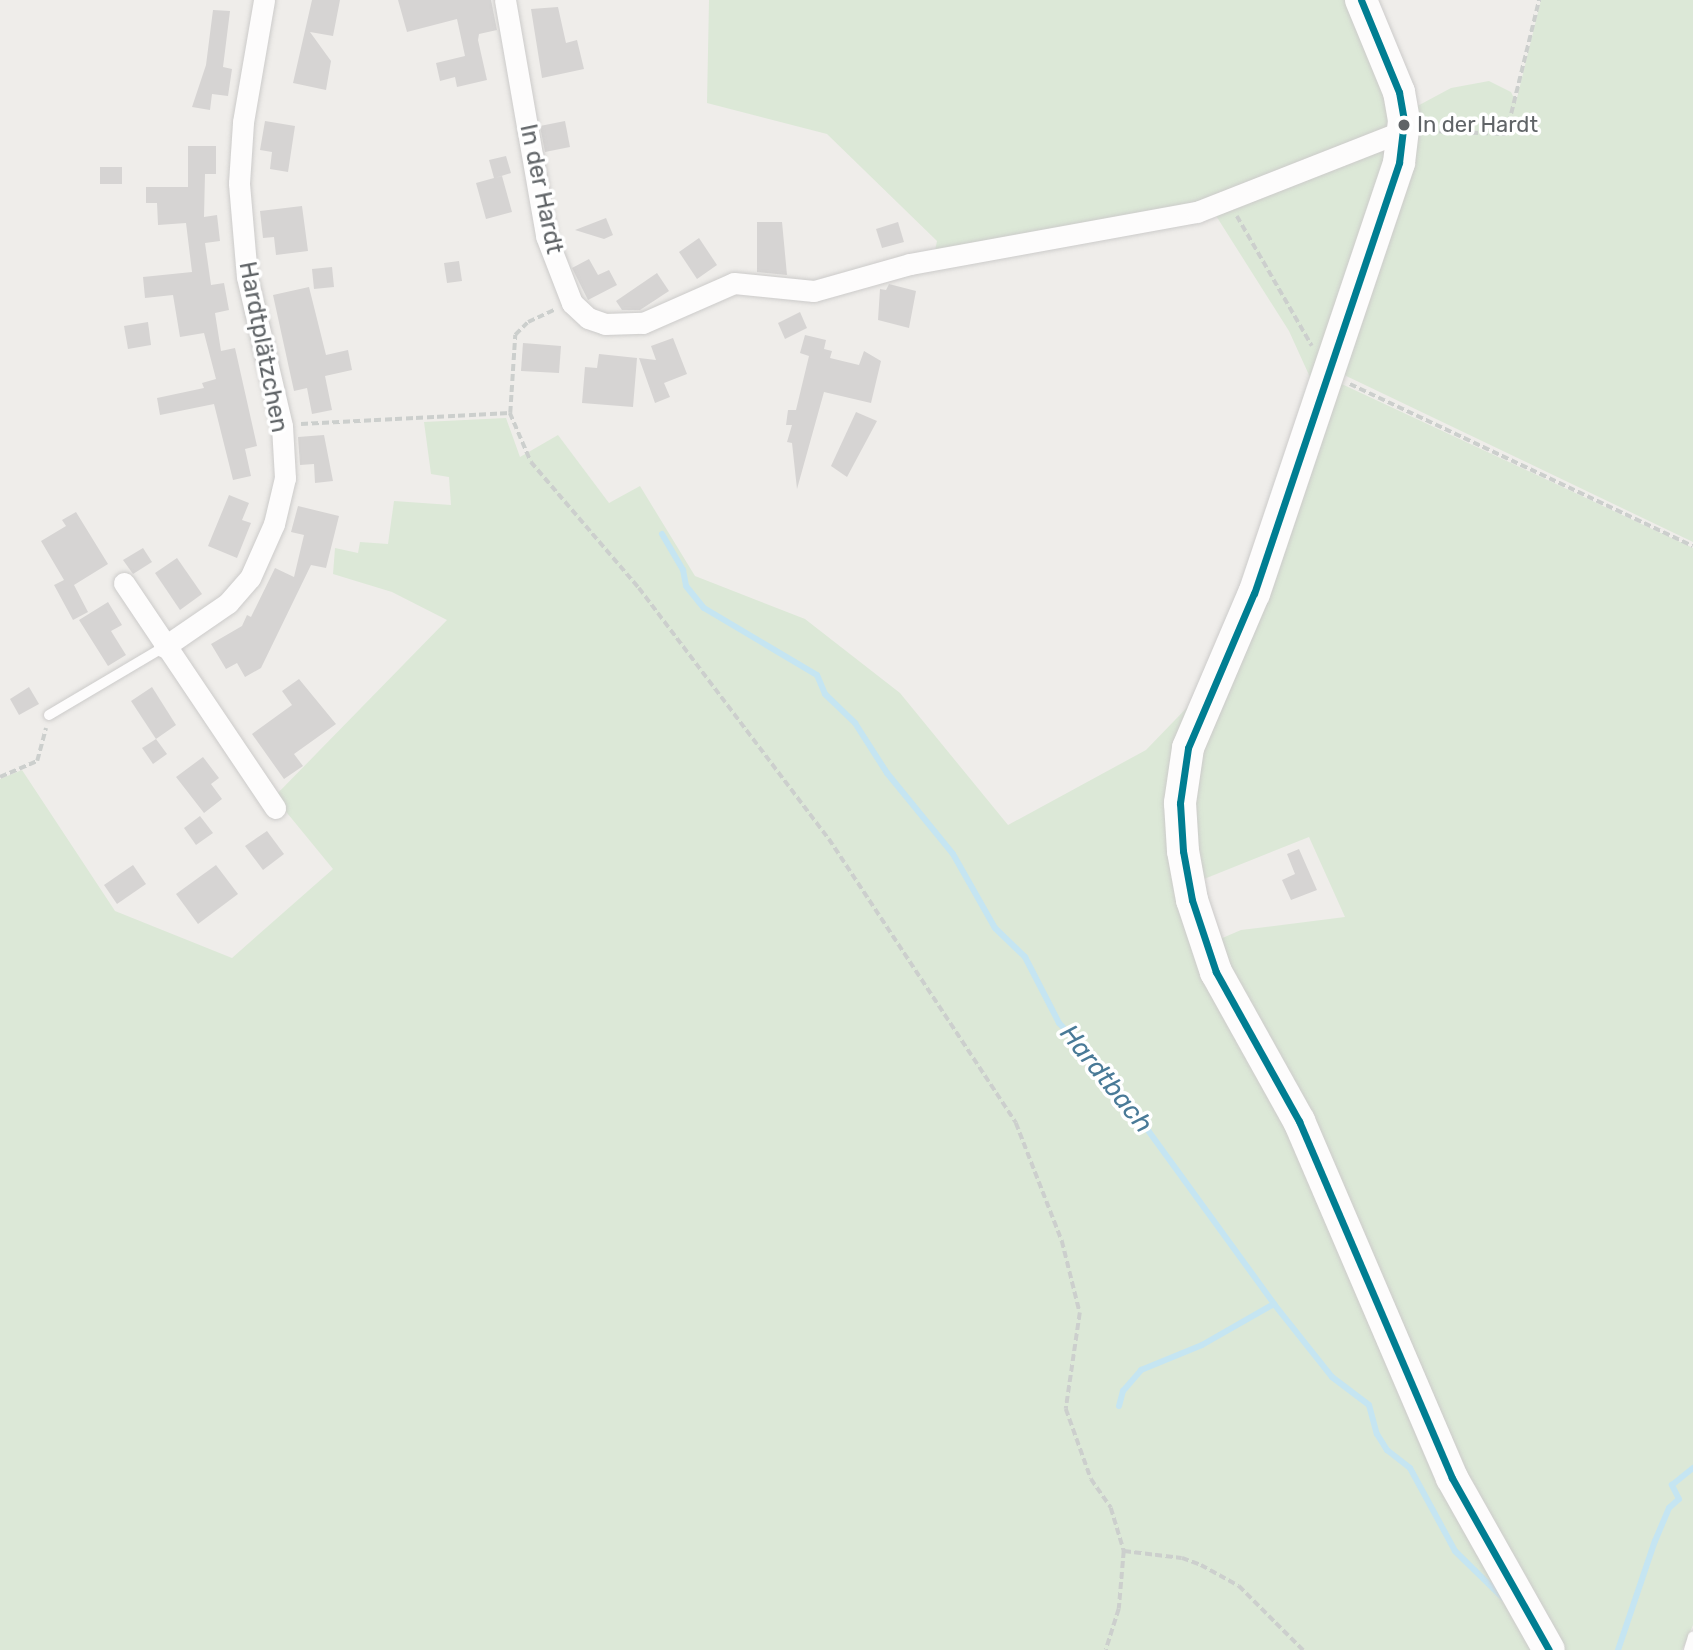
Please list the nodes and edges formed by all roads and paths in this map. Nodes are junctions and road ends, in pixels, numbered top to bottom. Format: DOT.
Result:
graph roads {
  1 [pos="264,0"];
  2 [pos="505,0"];
  3 [pos="1361,0"];
  4 [pos="1539,0"];
  5 [pos="1403,131"];
  6 [pos="1229,201"];
  7 [pos="572,303"];
  8 [pos="1328,374"];
  9 [pos="510,413"];
  10 [pos="282,426"];
  11 [pos="1693,546"];
  12 [pos="124,583"];
  13 [pos="163,647"];
  14 [pos="49,715"];
  15 [pos="0,777"];
  16 [pos="275,808"];
  17 [pos="1124,1551"];
  18 [pos="1693,1637"];
  19 [pos="1106,1650"];
  20 [pos="1303,1650"];
  21 [pos="1549,1650"];
  22 [pos="1689,1650"];
  1 -- 10 [label="street, Hardtplätzchen"];
  2 -- 7 [label="street, In der Hardt"];
  3 -- 5 [label="main road"];
  4 -- 5 [label="path"];
  5 -- 6 [label="street"];
  5 -- 8 [label="main road"];
  6 -- 7 [label="street"];
  6 -- 8 [label="path"];
  7 -- 9 [label="path"];
  8 -- 11 [label="path"];
  8 -- 21 [label="main road"];
  9 -- 10 [label="path"];
  9 -- 17 [label="path"];
  10 -- 13 [label="street, Hardtplätzchen"];
  12 -- 13 [label="street"];
  13 -- 14 [label="lane"];
  13 -- 16 [label="street"];
  14 -- 15 [label="path"];
  17 -- 19 [label="path"];
  17 -- 20 [label="path"];
  18 -- 22 [label="lane"];
}
